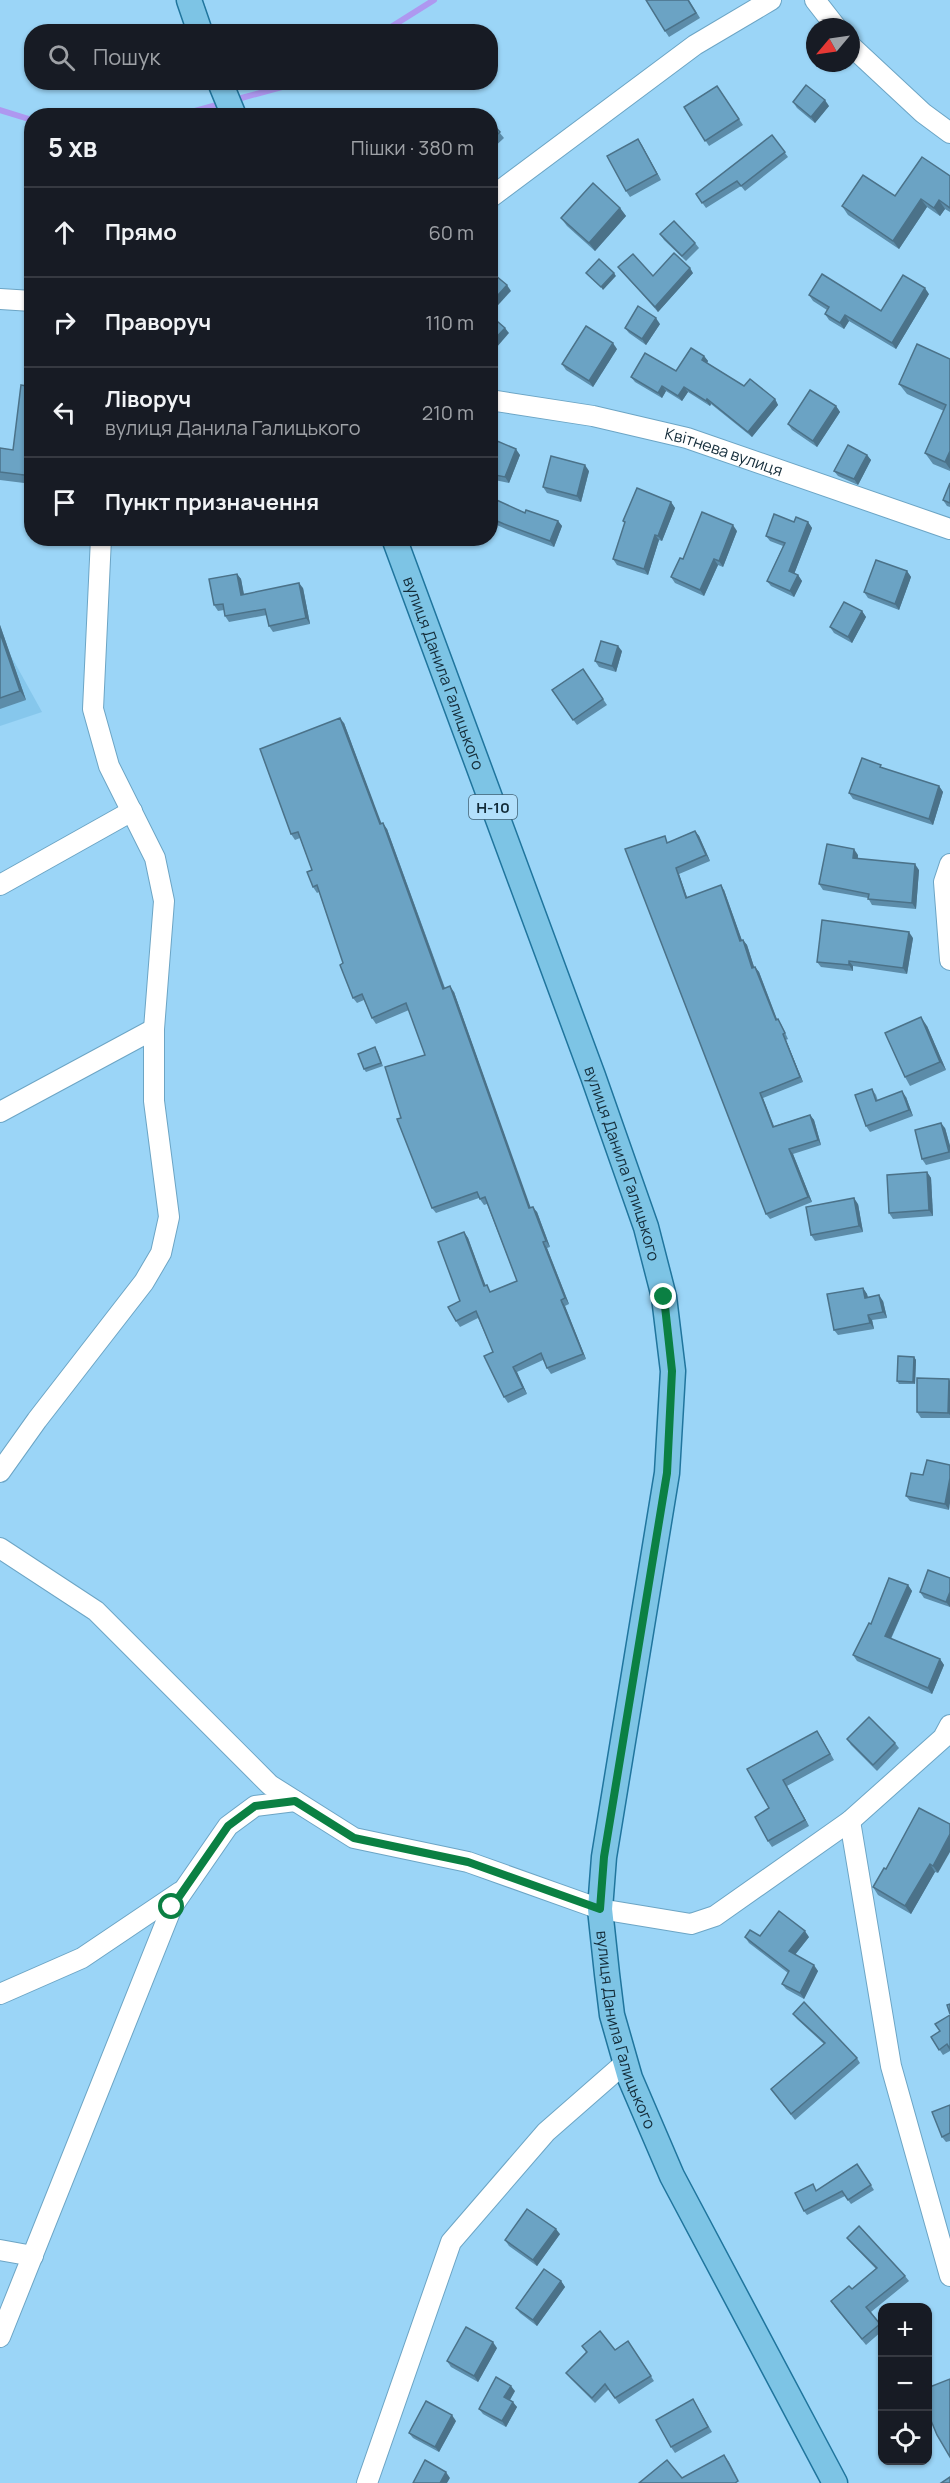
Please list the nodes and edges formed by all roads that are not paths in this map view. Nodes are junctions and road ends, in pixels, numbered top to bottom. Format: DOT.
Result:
graph roads {
  1 [pos="189,0"];
  2 [pos="771,0"];
  3 [pos="815,0"];
  4 [pos="829,18"];
  5 [pos="197,24"];
  6 [pos="860,54"];
  7 [pos="223,90"];
  8 [pos="231,108"];
  9 [pos="950,133"];
  10 [pos="498,192"];
  11 [pos="0,299"];
  12 [pos="24,300"];
  13 [pos="498,401"];
  14 [pos="950,529"];
  15 [pos="101,546"];
  16 [pos="397,546"];
  17 [pos="132,811"];
  18 [pos="950,864"];
  19 [pos="0,885"];
  20 [pos="950,960"];
  21 [pos="154,1029"];
  22 [pos="0,1112"];
  23 [pos="0,1473"];
  24 [pos="0,1548"];
  25 [pos="950,1725"];
  26 [pos="295,1801"];
  27 [pos="850,1821"];
  28 [pos="184,1889"];
  29 [pos="600,1909"];
  30 [pos="0,1994"];
  31 [pos="626,2062"];
  32 [pos="0,2250"];
  33 [pos="33,2256"];
  34 [pos="950,2276"];
  35 [pos="0,2337"];
  36 [pos="368,2483"];
  37 [pos="835,2483"];
  1 -- 5 [label="main road"];
  2 -- 10 [label="street"];
  3 -- 4 [label="street"];
  6 -- 9 [label="street"];
  7 -- 8 [label="main road"];
  11 -- 12 [label="street"];
  13 -- 14 [label="street, Квітнева вулиця"];
  15 -- 17 [label="street"];
  16 -- 29 [label="main road, вулиця Данила Галицького / Н-10"];
  17 -- 19 [label="street"];
  17 -- 21 [label="street"];
  18 -- 20 [label="street"];
  21 -- 22 [label="street"];
  21 -- 23 [label="street"];
  24 -- 26 [label="street"];
  25 -- 27 [label="street"];
  26 -- 28 [label="street"];
  26 -- 29 [label="street"];
  27 -- 29 [label="street"];
  27 -- 34 [label="street"];
  28 -- 30 [label="street"];
  28 -- 33 [label="street"];
  29 -- 31 [label="main road, вулиця Данила Галицького / Н-10"];
  31 -- 36 [label="street"];
  31 -- 37 [label="main road, вулиця Данила Галицького / Н-10"];
  32 -- 33 [label="street"];
  33 -- 35 [label="street"];
}
